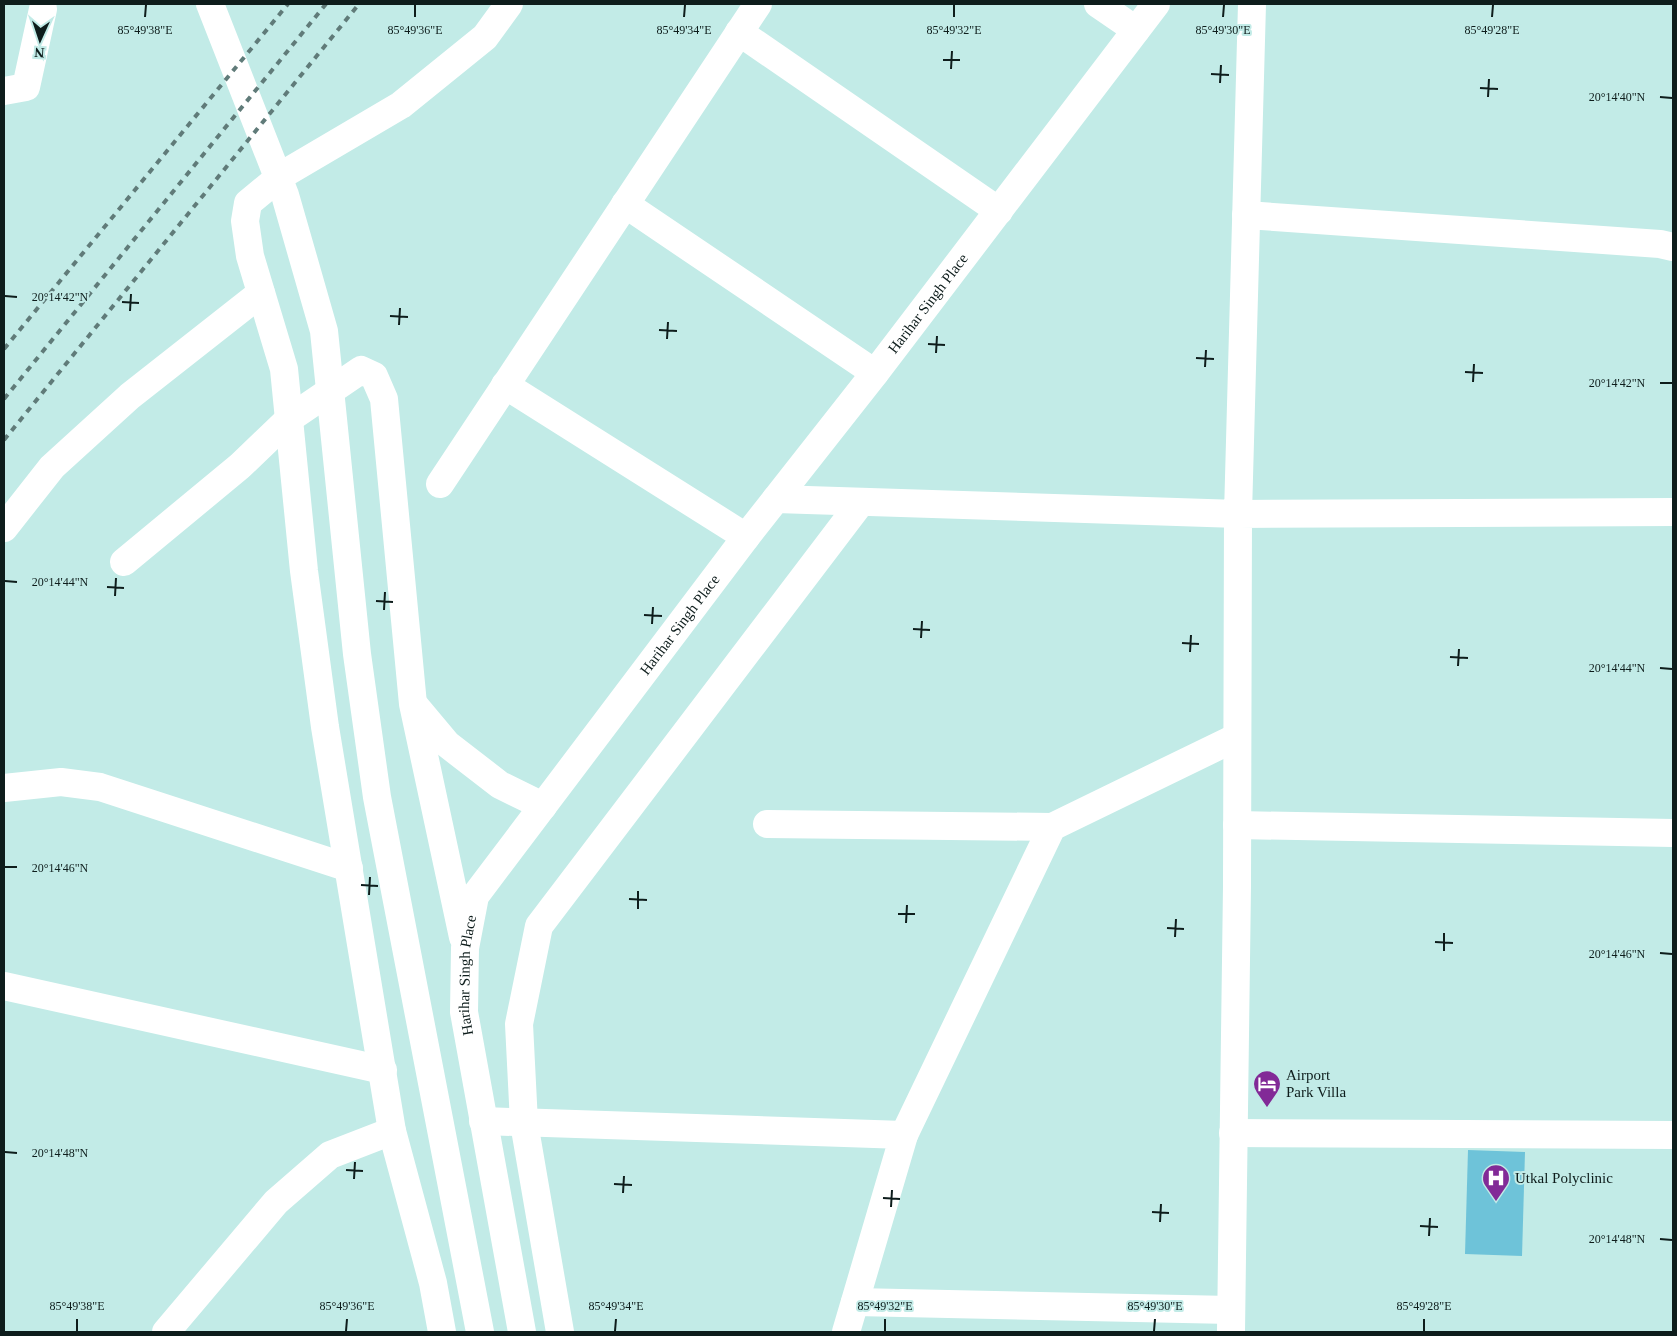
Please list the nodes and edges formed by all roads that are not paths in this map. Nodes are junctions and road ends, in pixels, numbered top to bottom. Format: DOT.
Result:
graph roads {
  1 [pos="210,4"];
  2 [pos="509,4"];
  3 [pos="758,4"];
  4 [pos="1098,4"];
  5 [pos="1156,4"];
  6 [pos="1252,4"];
  7 [pos="48,6"];
  8 [pos="1136,30"];
  9 [pos="739,32"];
  10 [pos="4,91"];
  11 [pos="624,204"];
  12 [pos="999,211"];
  13 [pos="1246,216"];
  14 [pos="1673,247"];
  15 [pos="261,293"];
  16 [pos="875,373"];
  17 [pos="505,385"];
  18 [pos="289,419"];
  19 [pos="440,484"];
  20 [pos="776,499"];
  21 [pos="861,502"];
  22 [pos="1673,512"];
  23 [pos="1238,514"];
  24 [pos="4,528"];
  25 [pos="746,537"];
  26 [pos="124,562"];
  27 [pos="413,704"];
  28 [pos="1237,737"];
  29 [pos="4,788"];
  30 [pos="543,806"];
  31 [pos="767,824"];
  32 [pos="1237,825"];
  33 [pos="1052,826"];
  34 [pos="1673,833"];
  35 [pos="349,868"];
  36 [pos="465,948"];
  37 [pos="4,986"];
  38 [pos="383,1070"];
  39 [pos="483,1121"];
  40 [pos="524,1123"];
  41 [pos="392,1130"];
  42 [pos="1233,1133"];
  43 [pos="904,1135"];
  44 [pos="1673,1135"];
  45 [pos="855,1302"];
  46 [pos="1230,1321"];
  47 [pos="166,1332"];
  48 [pos="442,1332"];
  49 [pos="480,1332"];
  50 [pos="522,1332"];
  51 [pos="560,1332"];
  52 [pos="846,1332"];
  1 -- 49 [label="street"];
  2 -- 15 [label="street"];
  3 -- 9 [label="street"];
  4 -- 8 [label="street"];
  5 -- 8 [label="street, Harihar Singh Place"];
  6 -- 13 [label="street"];
  7 -- 10 [label="street"];
  8 -- 12 [label="street, Harihar Singh Place"];
  9 -- 11 [label="street"];
  9 -- 12 [label="street"];
  11 -- 16 [label="street"];
  11 -- 17 [label="street"];
  12 -- 16 [label="street, Harihar Singh Place"];
  13 -- 14 [label="street"];
  13 -- 23 [label="street"];
  15 -- 18 [label="street"];
  15 -- 24 [label="street"];
  16 -- 20 [label="street, Harihar Singh Place"];
  17 -- 19 [label="street"];
  17 -- 25 [label="street"];
  18 -- 26 [label="street"];
  18 -- 27 [label="street"];
  18 -- 35 [label="street"];
  20 -- 21 [label="street"];
  20 -- 25 [label="street, Harihar Singh Place"];
  21 -- 23 [label="street"];
  21 -- 40 [label="street"];
  22 -- 23 [label="street"];
  23 -- 28 [label="street"];
  25 -- 30 [label="street, Harihar Singh Place"];
  27 -- 30 [label="street"];
  27 -- 36 [label="street"];
  28 -- 32 [label="street"];
  28 -- 33 [label="street"];
  29 -- 35 [label="street"];
  30 -- 36 [label="street, Harihar Singh Place"];
  31 -- 33 [label="street"];
  32 -- 34 [label="street"];
  32 -- 42 [label="street"];
  33 -- 43 [label="street"];
  35 -- 38 [label="street"];
  36 -- 39 [label="street, Harihar Singh Place"];
  37 -- 38 [label="street"];
  38 -- 41 [label="street"];
  39 -- 40 [label="street"];
  39 -- 50 [label="street, Harihar Singh Place"];
  40 -- 43 [label="street"];
  40 -- 51 [label="street"];
  41 -- 47 [label="street"];
  41 -- 48 [label="street"];
  42 -- 44 [label="street"];
  42 -- 46 [label="street"];
  43 -- 45 [label="street"];
  45 -- 46 [label="street"];
  45 -- 52 [label="street"];
}
